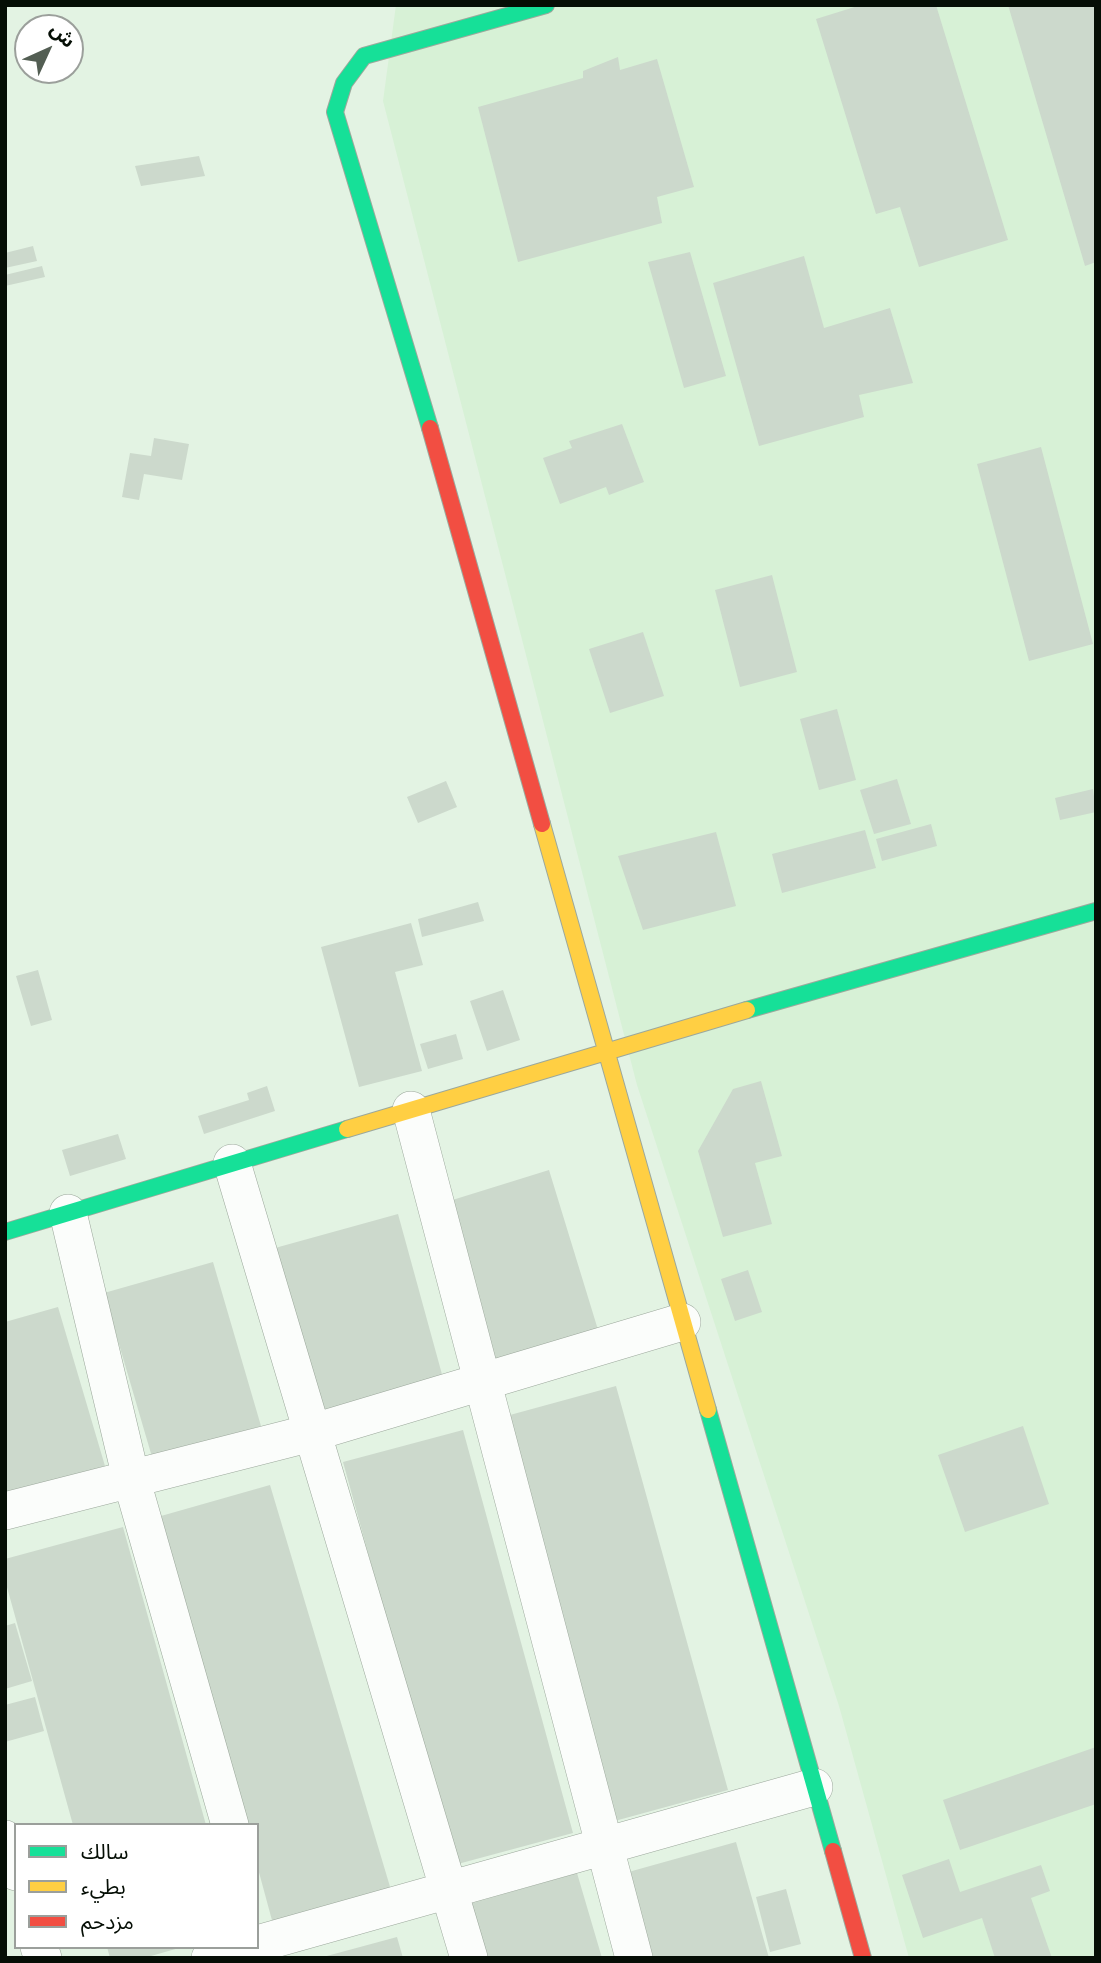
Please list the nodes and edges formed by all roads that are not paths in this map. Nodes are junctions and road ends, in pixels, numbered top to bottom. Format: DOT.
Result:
graph roads {
  1 [pos="546,5"];
  2 [pos="501,12"];
  3 [pos="1096,911"];
  4 [pos="605,1051"];
  5 [pos="411,1110"];
  6 [pos="232,1163"];
  7 [pos="68,1213"];
  8 [pos="5,1232"];
  9 [pos="682,1322"];
  10 [pos="483,1382"];
  11 [pos="311,1433"];
  12 [pos="131,1478"];
  13 [pos="5,1511"];
  14 [pos="814,1787"];
  15 [pos="229,1823"];
  16 [pos="5,1839"];
  17 [pos="603,1847"];
  18 [pos="14,1866"];
  19 [pos="450,1890"];
  20 [pos="259,1942"];
  21 [pos="237,1949"];
  22 [pos="209,1958"];
  23 [pos="469,1958"];
  24 [pos="634,1958"];
  25 [pos="863,1958"];
  1 -- 2 [label="street"];
  2 -- 4 [label="street"];
  3 -- 4 [label="street"];
  4 -- 5 [label="street"];
  4 -- 9 [label="street"];
  5 -- 6 [label="street"];
  5 -- 10 [label="street"];
  6 -- 7 [label="street"];
  6 -- 11 [label="street"];
  7 -- 8 [label="street"];
  7 -- 12 [label="street"];
  9 -- 10 [label="street"];
  9 -- 14 [label="street"];
  10 -- 11 [label="street"];
  10 -- 17 [label="street"];
  11 -- 12 [label="street"];
  11 -- 19 [label="street"];
  12 -- 13 [label="street"];
  12 -- 15 [label="street"];
  14 -- 17 [label="street"];
  14 -- 25 [label="street"];
  16 -- 18 [label="street"];
  17 -- 19 [label="street"];
  17 -- 24 [label="street"];
  19 -- 20 [label="street"];
  19 -- 23 [label="street"];
  21 -- 22 [label="street"];
}
